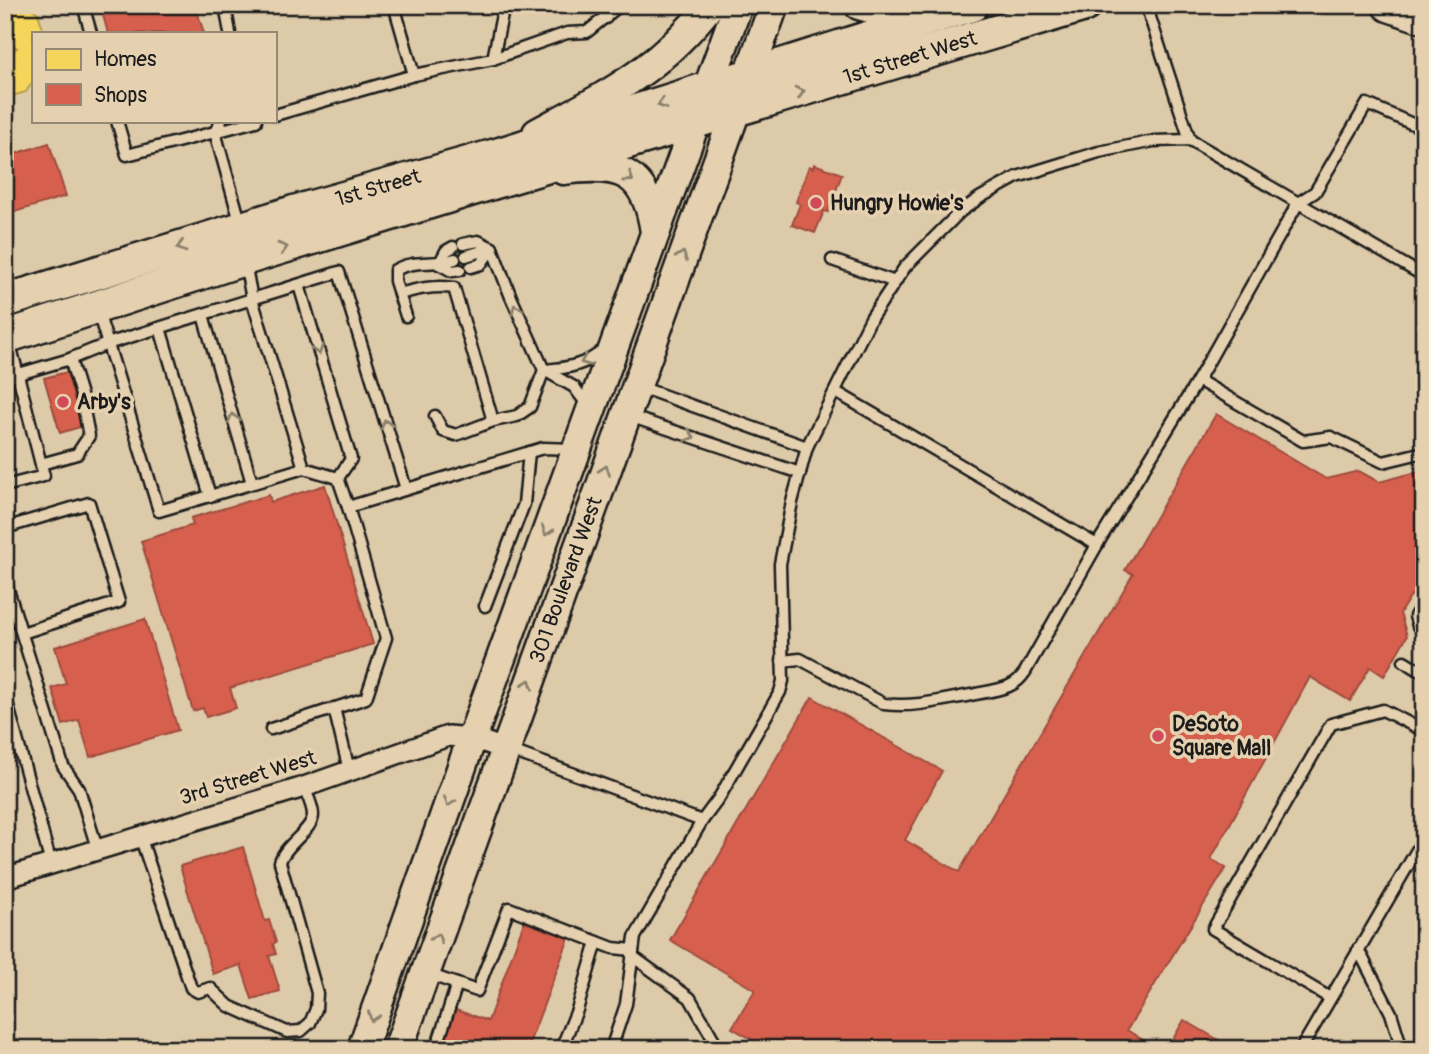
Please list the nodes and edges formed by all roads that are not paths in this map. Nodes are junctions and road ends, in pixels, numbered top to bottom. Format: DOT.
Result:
graph roads {
  1 [pos="83,5"];
  2 [pos="225,5"];
  3 [pos="394,5"];
  4 [pos="505,5"];
  5 [pos="601,5"];
  6 [pos="620,5"];
  7 [pos="710,5"];
  8 [pos="738,5"];
  9 [pos="774,5"];
  10 [pos="859,5"];
  11 [pos="972,5"];
  12 [pos="1085,5"];
  13 [pos="1146,5"];
  14 [pos="1389,5"];
  15 [pos="936,15"];
  16 [pos="1424,17"];
  17 [pos="606,18"];
  18 [pos="91,32"];
  19 [pos="230,32"];
  20 [pos="493,59"];
  21 [pos="750,74"];
  22 [pos="414,75"];
  23 [pos="709,88"];
  24 [pos="734,111"];
  25 [pos="276,115"];
  26 [pos="117,122"];
  27 [pos="220,122"];
  28 [pos="252,122"];
  29 [pos="697,122"];
  30 [pos="1424,129"];
  31 [pos="215,132"];
  32 [pos="1189,140"];
  33 [pos="507,165"];
  34 [pos="1298,203"];
  35 [pos="242,228"];
  36 [pos="655,232"];
  37 [pos="492,248"];
  38 [pos="466,256"];
  39 [pos="244,259"];
  40 [pos="455,259"];
  41 [pos="832,260"];
  42 [pos="439,264"];
  43 [pos="471,267"];
  44 [pos="460,270"];
  45 [pos="1424,276"];
  46 [pos="895,282"];
  47 [pos="299,285"];
  48 [pos="399,294"];
  49 [pos="252,299"];
  50 [pos="5,301"];
  51 [pos="96,306"];
  52 [pos="203,315"];
  53 [pos="406,316"];
  54 [pos="160,328"];
  55 [pos="6,336"];
  56 [pos="617,336"];
  57 [pos="107,344"];
  58 [pos="70,359"];
  59 [pos="544,370"];
  60 [pos="18,374"];
  61 [pos="5,378"];
  62 [pos="1198,380"];
  63 [pos="635,386"];
  64 [pos="836,391"];
  65 [pos="591,410"];
  66 [pos="625,415"];
  67 [pos="435,416"];
  68 [pos="494,422"];
  69 [pos="807,447"];
  70 [pos="577,449"];
  71 [pos="529,452"];
  72 [pos="1424,452"];
  73 [pos="41,464"];
  74 [pos="304,468"];
  75 [pos="800,473"];
  76 [pos="338,478"];
  77 [pos="253,484"];
  78 [pos="5,486"];
  79 [pos="406,489"];
  80 [pos="211,496"];
  81 [pos="348,507"];
  82 [pos="5,528"];
  83 [pos="1097,545"];
  84 [pos="5,580"];
  85 [pos="1424,602"];
  86 [pos="485,606"];
  87 [pos="1424,632"];
  88 [pos="22,633"];
  89 [pos="782,661"];
  90 [pos="1404,661"];
  91 [pos="1424,673"];
  92 [pos="5,695"];
  93 [pos="334,708"];
  94 [pos="271,729"];
  95 [pos="1424,731"];
  96 [pos="472,738"];
  97 [pos="505,748"];
  98 [pos="349,770"];
  99 [pos="304,787"];
  100 [pos="702,821"];
  101 [pos="140,836"];
  102 [pos="1424,838"];
  103 [pos="97,848"];
  104 [pos="51,864"];
  105 [pos="5,878"];
  106 [pos="597,942"];
  107 [pos="1359,949"];
  108 [pos="632,953"];
  109 [pos="425,973"];
  110 [pos="457,984"];
  111 [pos="1330,999"];
  112 [pos="5,1035"];
  113 [pos="403,1047"];
  114 [pos="9,1049"];
  115 [pos="362,1049"];
  116 [pos="436,1049"];
  117 [pos="561,1049"];
  118 [pos="611,1049"];
  119 [pos="719,1049"];
  120 [pos="1301,1049"];
  121 [pos="1402,1049"];
  1 -- 18 [label="lane"];
  2 -- 19 [label="lane"];
  3 -- 22 [label="lane"];
  4 -- 20 [label="lane"];
  5 -- 17 [label="lane"];
  6 -- 17 [label="lane"];
  7 -- 33 [label="main road"];
  8 -- 23 [label="main road, 301 Boulevard West"];
  9 -- 21 [label="main road, 301 Boulevard West"];
  10 -- 15 [label="main road"];
  11 -- 15 [label="main road, 1st Street"];
  24 -- 12 [label="main road, 1st Street West, one-way"];
  13 -- 32 [label="lane"];
  14 -- 16 [label="main road"];
  15 -- 21 [label="main road, 1st Street"];
  17 -- 20 [label="lane"];
  20 -- 22 [label="lane"];
  21 -- 23 [label="main road, 1st Street"];
  21 -- 24 [label="main road, 301 Boulevard West"];
  22 -- 25 [label="lane"];
  23 -- 29 [label="main road, 301 Boulevard West"];
  23 -- 33 [label="main road, 1st Street, one-way"];
  24 -- 29 [label="main road, 1st Street"];
  63 -- 24 [label="main road, 301 Boulevard West, one-way"];
  26 -- 31 [label="lane"];
  27 -- 31 [label="lane"];
  28 -- 31 [label="lane"];
  29 -- 33 [label="main road, 1st Street"];
  29 -- 36 [label="main road, 301 Boulevard West"];
  30 -- 34 [label="lane"];
  31 -- 35 [label="lane"];
  32 -- 34 [label="lane"];
  32 -- 46 [label="lane"];
  33 -- 35 [label="main road, 1st Street"];
  33 -- 36 [label="main road, one-way"];
  39 -- 33 [label="main road, 1st Street, one-way"];
  34 -- 45 [label="lane"];
  34 -- 62 [label="lane"];
  35 -- 50 [label="main road, 1st Street, one-way"];
  36 -- 56 [label="main road, 301 Boulevard West"];
  37 -- 38 [label="lane"];
  37 -- 42 [label="lane"];
  37 -- 43 [label="lane"];
  59 -- 37 [label="lane, one-way"];
  39 -- 49 [label="lane"];
  39 -- 51 [label="main road, 1st Street"];
  40 -- 42 [label="lane"];
  41 -- 46 [label="lane"];
  42 -- 44 [label="lane"];
  42 -- 48 [label="lane"];
  46 -- 64 [label="lane"];
  47 -- 49 [label="lane"];
  47 -- 76 [label="lane, one-way"];
  79 -- 47 [label="lane, one-way"];
  48 -- 53 [label="lane"];
  48 -- 68 [label="lane"];
  49 -- 52 [label="lane"];
  49 -- 74 [label="lane"];
  51 -- 55 [label="main road, 1st Street"];
  51 -- 57 [label="lane"];
  52 -- 54 [label="lane"];
  77 -- 52 [label="lane, one-way"];
  54 -- 57 [label="lane"];
  54 -- 80 [label="lane"];
  55 -- 60 [label="lane"];
  56 -- 59 [label="lane, one-way"];
  56 -- 65 [label="main road, 301 Boulevard West"];
  57 -- 58 [label="lane"];
  57 -- 80 [label="lane"];
  58 -- 60 [label="lane"];
  58 -- 73 [label="lane"];
  59 -- 65 [label="lane"];
  59 -- 68 [label="lane"];
  60 -- 61 [label="lane"];
  60 -- 73 [label="lane"];
  62 -- 72 [label="lane"];
  62 -- 83 [label="lane"];
  63 -- 66 [label="main road, 301 Boulevard West"];
  63 -- 69 [label="lane"];
  64 -- 69 [label="lane"];
  64 -- 83 [label="lane"];
  65 -- 70 [label="main road, 301 Boulevard West"];
  66 -- 75 [label="lane, one-way"];
  97 -- 66 [label="main road, 301 Boulevard West, one-way"];
  67 -- 68 [label="lane"];
  69 -- 75 [label="lane"];
  70 -- 71 [label="lane"];
  70 -- 96 [label="main road, 301 Boulevard West, one-way"];
  71 -- 79 [label="lane"];
  71 -- 86 [label="lane"];
  73 -- 78 [label="lane"];
  74 -- 76 [label="lane"];
  74 -- 77 [label="lane"];
  75 -- 89 [label="lane"];
  76 -- 81 [label="lane"];
  77 -- 80 [label="lane"];
  79 -- 81 [label="lane"];
  81 -- 93 [label="lane"];
  82 -- 88 [label="lane"];
  83 -- 89 [label="lane"];
  84 -- 88 [label="lane"];
  85 -- 87 [label="lane"];
  88 -- 103 [label="lane"];
  89 -- 100 [label="lane"];
  90 -- 91 [label="lane"];
  92 -- 104 [label="lane"];
  93 -- 94 [label="lane"];
  93 -- 98 [label="lane"];
  95 -- 111 [label="lane"];
  96 -- 97 [label="street, 3rd Street West"];
  96 -- 98 [label="street, 3rd Street West"];
  96 -- 115 [label="main road, 301 Boulevard West, one-way"];
  97 -- 100 [label="lane"];
  109 -- 97 [label="main road, 301 Boulevard West, one-way"];
  98 -- 99 [label="street, 3rd Street West"];
  99 -- 101 [label="street, 3rd Street West"];
  99 -- 101 [label="lane"];
  100 -- 108 [label="lane"];
  101 -- 103 [label="street, 3rd Street West"];
  102 -- 107 [label="lane"];
  103 -- 104 [label="street, 3rd Street West"];
  104 -- 105 [label="street, 3rd Street West"];
  106 -- 108 [label="lane"];
  106 -- 110 [label="lane"];
  106 -- 117 [label="lane"];
  107 -- 111 [label="lane"];
  107 -- 121 [label="lane"];
  108 -- 118 [label="lane"];
  108 -- 119 [label="lane"];
  109 -- 110 [label="lane"];
  109 -- 113 [label="main road, 301 Boulevard West"];
  110 -- 116 [label="lane"];
  111 -- 120 [label="lane"];
  112 -- 114 [label="lane"];
}
